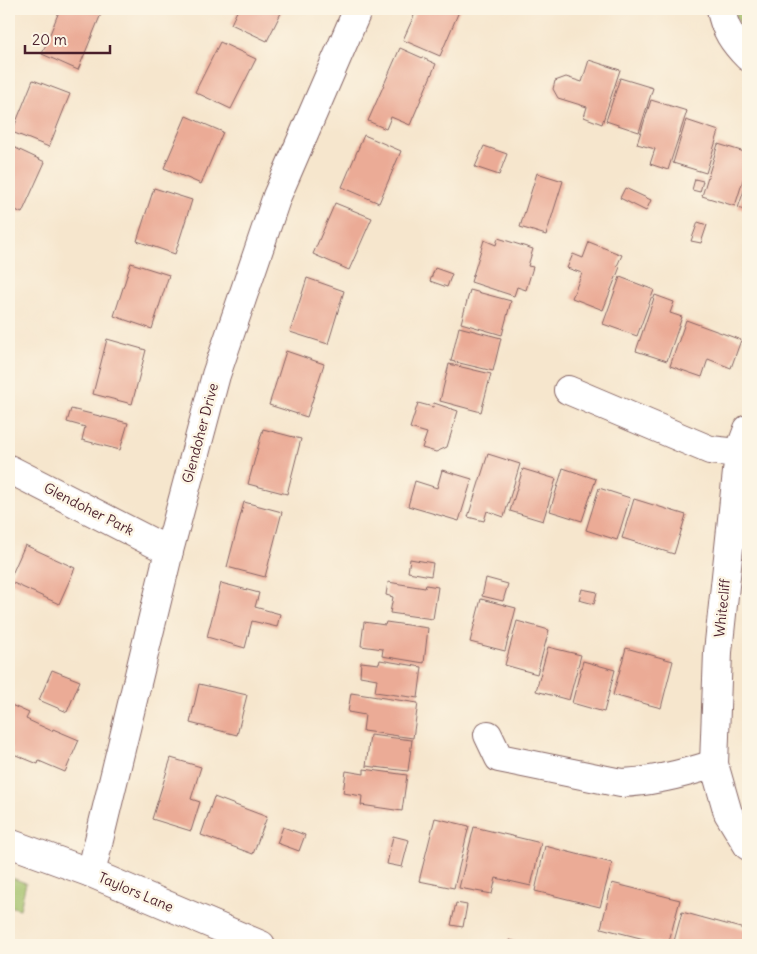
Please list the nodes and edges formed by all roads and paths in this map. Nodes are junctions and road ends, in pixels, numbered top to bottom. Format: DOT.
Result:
graph roads {
  1 [pos="358,9"];
  2 [pos="721,9"];
  3 [pos="748,57"];
  4 [pos="568,390"];
  5 [pos="743,441"];
  6 [pos="9,469"];
  7 [pos="169,550"];
  8 [pos="488,735"];
  9 [pos="714,764"];
  10 [pos="9,843"];
  11 [pos="748,846"];
  12 [pos="91,873"];
  13 [pos="261,945"];
  1 -- 7 [label="street, Glendoher Drive"];
  2 -- 3 [label="street"];
  4 -- 5 [label="street, Whitecliff"];
  5 -- 9 [label="street, Whitecliff"];
  6 -- 7 [label="street, Glendoher Park"];
  7 -- 12 [label="street, Glendoher Drive"];
  8 -- 9 [label="street"];
  9 -- 11 [label="street, Whitecliff"];
  10 -- 12 [label="street, Taylors Lane"];
  12 -- 13 [label="street, Taylors Lane"];
}
